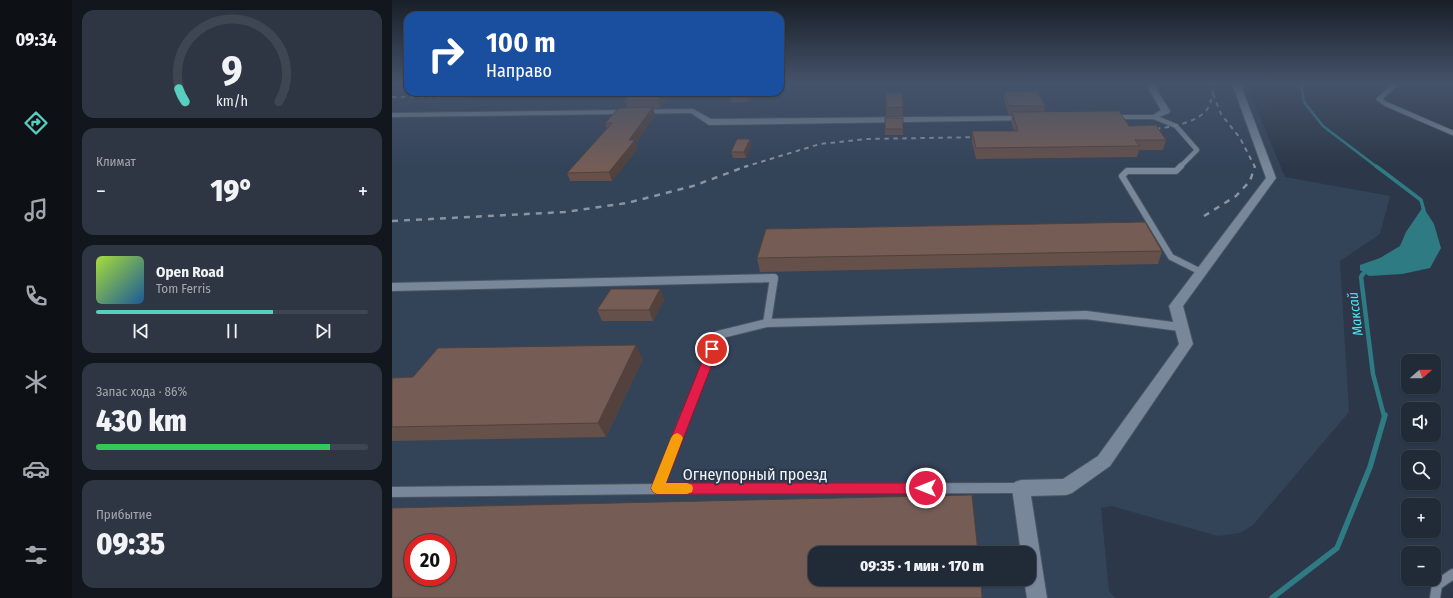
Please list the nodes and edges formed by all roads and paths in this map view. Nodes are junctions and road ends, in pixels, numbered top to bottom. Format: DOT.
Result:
graph roads {
  1 [pos="1166,111"];
  2 [pos="1246,111"];
  3 [pos="1402,111"];
  4 [pos="392,115"];
  5 [pos="1154,117"];
  6 [pos="1037,118"];
  7 [pos="1099,118"];
  8 [pos="1453,133"];
  9 [pos="1201,272"];
  10 [pos="392,287"];
  11 [pos="767,323"];
  12 [pos="1180,327"];
  13 [pos="657,488"];
  14 [pos="1022,488"];
  15 [pos="392,492"];
  16 [pos="1453,574"];
  17 [pos="1037,598"];
  18 [pos="1435,598"];
  1 -- 5 [label="street"];
  2 -- 9 [label="street"];
  3 -- 8 [label="lane"];
  4 -- 6 [label="street"];
  5 -- 7 [label="street"];
  5 -- 9 [label="lane"];
  9 -- 12 [label="street"];
  10 -- 11 [label="lane"];
  11 -- 12 [label="lane"];
  11 -- 13 [label="lane"];
  12 -- 14 [label="street"];
  13 -- 14 [label="lane, Огнеупорный проезд"];
  13 -- 15 [label="lane, Огнеупорный проезд"];
  14 -- 17 [label="street"];
  16 -- 18 [label="lane"];
}
